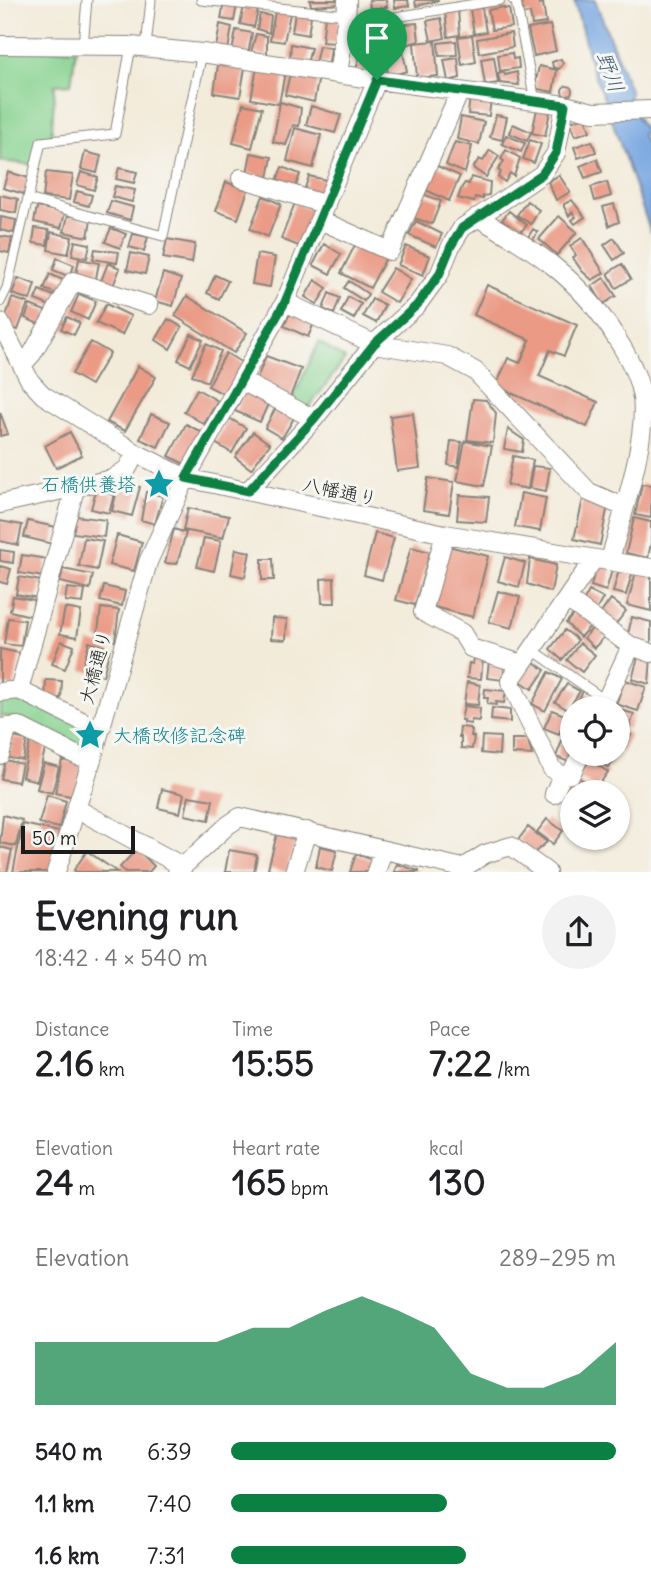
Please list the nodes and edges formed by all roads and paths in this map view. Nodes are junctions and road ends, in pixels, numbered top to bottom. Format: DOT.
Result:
graph roads {
  1 [pos="87,0"];
  2 [pos="151,0"];
  3 [pos="201,0"];
  4 [pos="500,0"];
  5 [pos="513,0"];
  6 [pos="347,12"];
  7 [pos="0,45"];
  8 [pos="83,46"];
  9 [pos="138,47"];
  10 [pos="202,53"];
  11 [pos="338,74"];
  12 [pos="377,80"];
  13 [pos="460,91"];
  14 [pos="535,101"];
  15 [pos="565,105"];
  16 [pos="651,110"];
  17 [pos="241,178"];
  18 [pos="28,199"];
  19 [pos="323,212"];
  20 [pos="477,217"];
  21 [pos="0,302"];
  22 [pos="285,302"];
  23 [pos="149,304"];
  24 [pos="0,322"];
  25 [pos="374,344"];
  26 [pos="23,364"];
  27 [pos="242,381"];
  28 [pos="314,419"];
  29 [pos="136,453"];
  30 [pos="186,478"];
  31 [pos="75,489"];
  32 [pos="248,491"];
  33 [pos="0,504"];
  34 [pos="624,507"];
  35 [pos="445,534"];
  36 [pos="602,560"];
  37 [pos="651,568"];
  38 [pos="567,599"];
  39 [pos="631,646"];
  40 [pos="651,653"];
  41 [pos="527,657"];
  42 [pos="19,690"];
  43 [pos="0,692"];
  44 [pos="590,696"];
  45 [pos="608,696"];
  46 [pos="4,727"];
  47 [pos="100,730"];
  48 [pos="0,755"];
  49 [pos="92,759"];
  50 [pos="575,766"];
  51 [pos="562,775"];
  52 [pos="554,794"];
  53 [pos="77,808"];
  54 [pos="307,831"];
  55 [pos="383,850"];
  56 [pos="179,869"];
  57 [pos="463,870"];
  58 [pos="56,872"];
  59 [pos="294,872"];
  60 [pos="376,872"];
  61 [pos="547,872"];
  1 -- 8 [label="lane"];
  2 -- 9 [label="lane"];
  3 -- 6 [label="lane"];
  4 -- 6 [label="lane"];
  5 -- 14 [label="lane"];
  6 -- 11 [label="street"];
  7 -- 8 [label="street"];
  8 -- 9 [label="street"];
  9 -- 10 [label="street"];
  9 -- 18 [label="lane"];
  10 -- 11 [label="street"];
  10 -- 18 [label="lane"];
  11 -- 12 [label="street"];
  12 -- 13 [label="street"];
  12 -- 19 [label="street, 大橋通り"];
  13 -- 14 [label="street"];
  13 -- 19 [label="street"];
  14 -- 15 [label="street"];
  15 -- 16 [label="street"];
  15 -- 20 [label="street"];
  17 -- 19 [label="street"];
  18 -- 21 [label="lane"];
  19 -- 22 [label="street, 大橋通り"];
  20 -- 25 [label="street"];
  20 -- 34 [label="street"];
  22 -- 25 [label="street"];
  22 -- 27 [label="street, 大橋通り"];
  23 -- 26 [label="street"];
  24 -- 26 [label="street, 八幡通り"];
  25 -- 28 [label="street"];
  25 -- 34 [label="street"];
  26 -- 29 [label="street, 八幡通り"];
  27 -- 28 [label="street"];
  27 -- 30 [label="street, 大橋通り"];
  28 -- 32 [label="street"];
  29 -- 30 [label="street, 八幡通り"];
  29 -- 31 [label="street"];
  30 -- 32 [label="street, 八幡通り"];
  30 -- 47 [label="street, 大橋通り"];
  31 -- 33 [label="street"];
  31 -- 42 [label="street"];
  32 -- 35 [label="street, 八幡通り"];
  34 -- 36 [label="street"];
  35 -- 36 [label="street, 八幡通り"];
  35 -- 41 [label="street"];
  36 -- 37 [label="street, 八幡通り"];
  36 -- 38 [label="street"];
  38 -- 39 [label="street"];
  38 -- 41 [label="street"];
  39 -- 40 [label="street"];
  39 -- 45 [label="street"];
  41 -- 44 [label="lane"];
  41 -- 51 [label="street"];
  42 -- 43 [label="street"];
  42 -- 47 [label="street"];
  46 -- 48 [label="street"];
  46 -- 49 [label="street"];
  47 -- 49 [label="street, 大橋通り"];
  49 -- 53 [label="street, 大橋通り"];
  50 -- 51 [label="street"];
  51 -- 52 [label="street"];
  53 -- 56 [label="street"];
  53 -- 58 [label="street, 大橋通り"];
  54 -- 55 [label="street"];
  54 -- 56 [label="street"];
  54 -- 59 [label="street"];
  55 -- 57 [label="street"];
  55 -- 60 [label="street"];
  57 -- 61 [label="street"];
}
